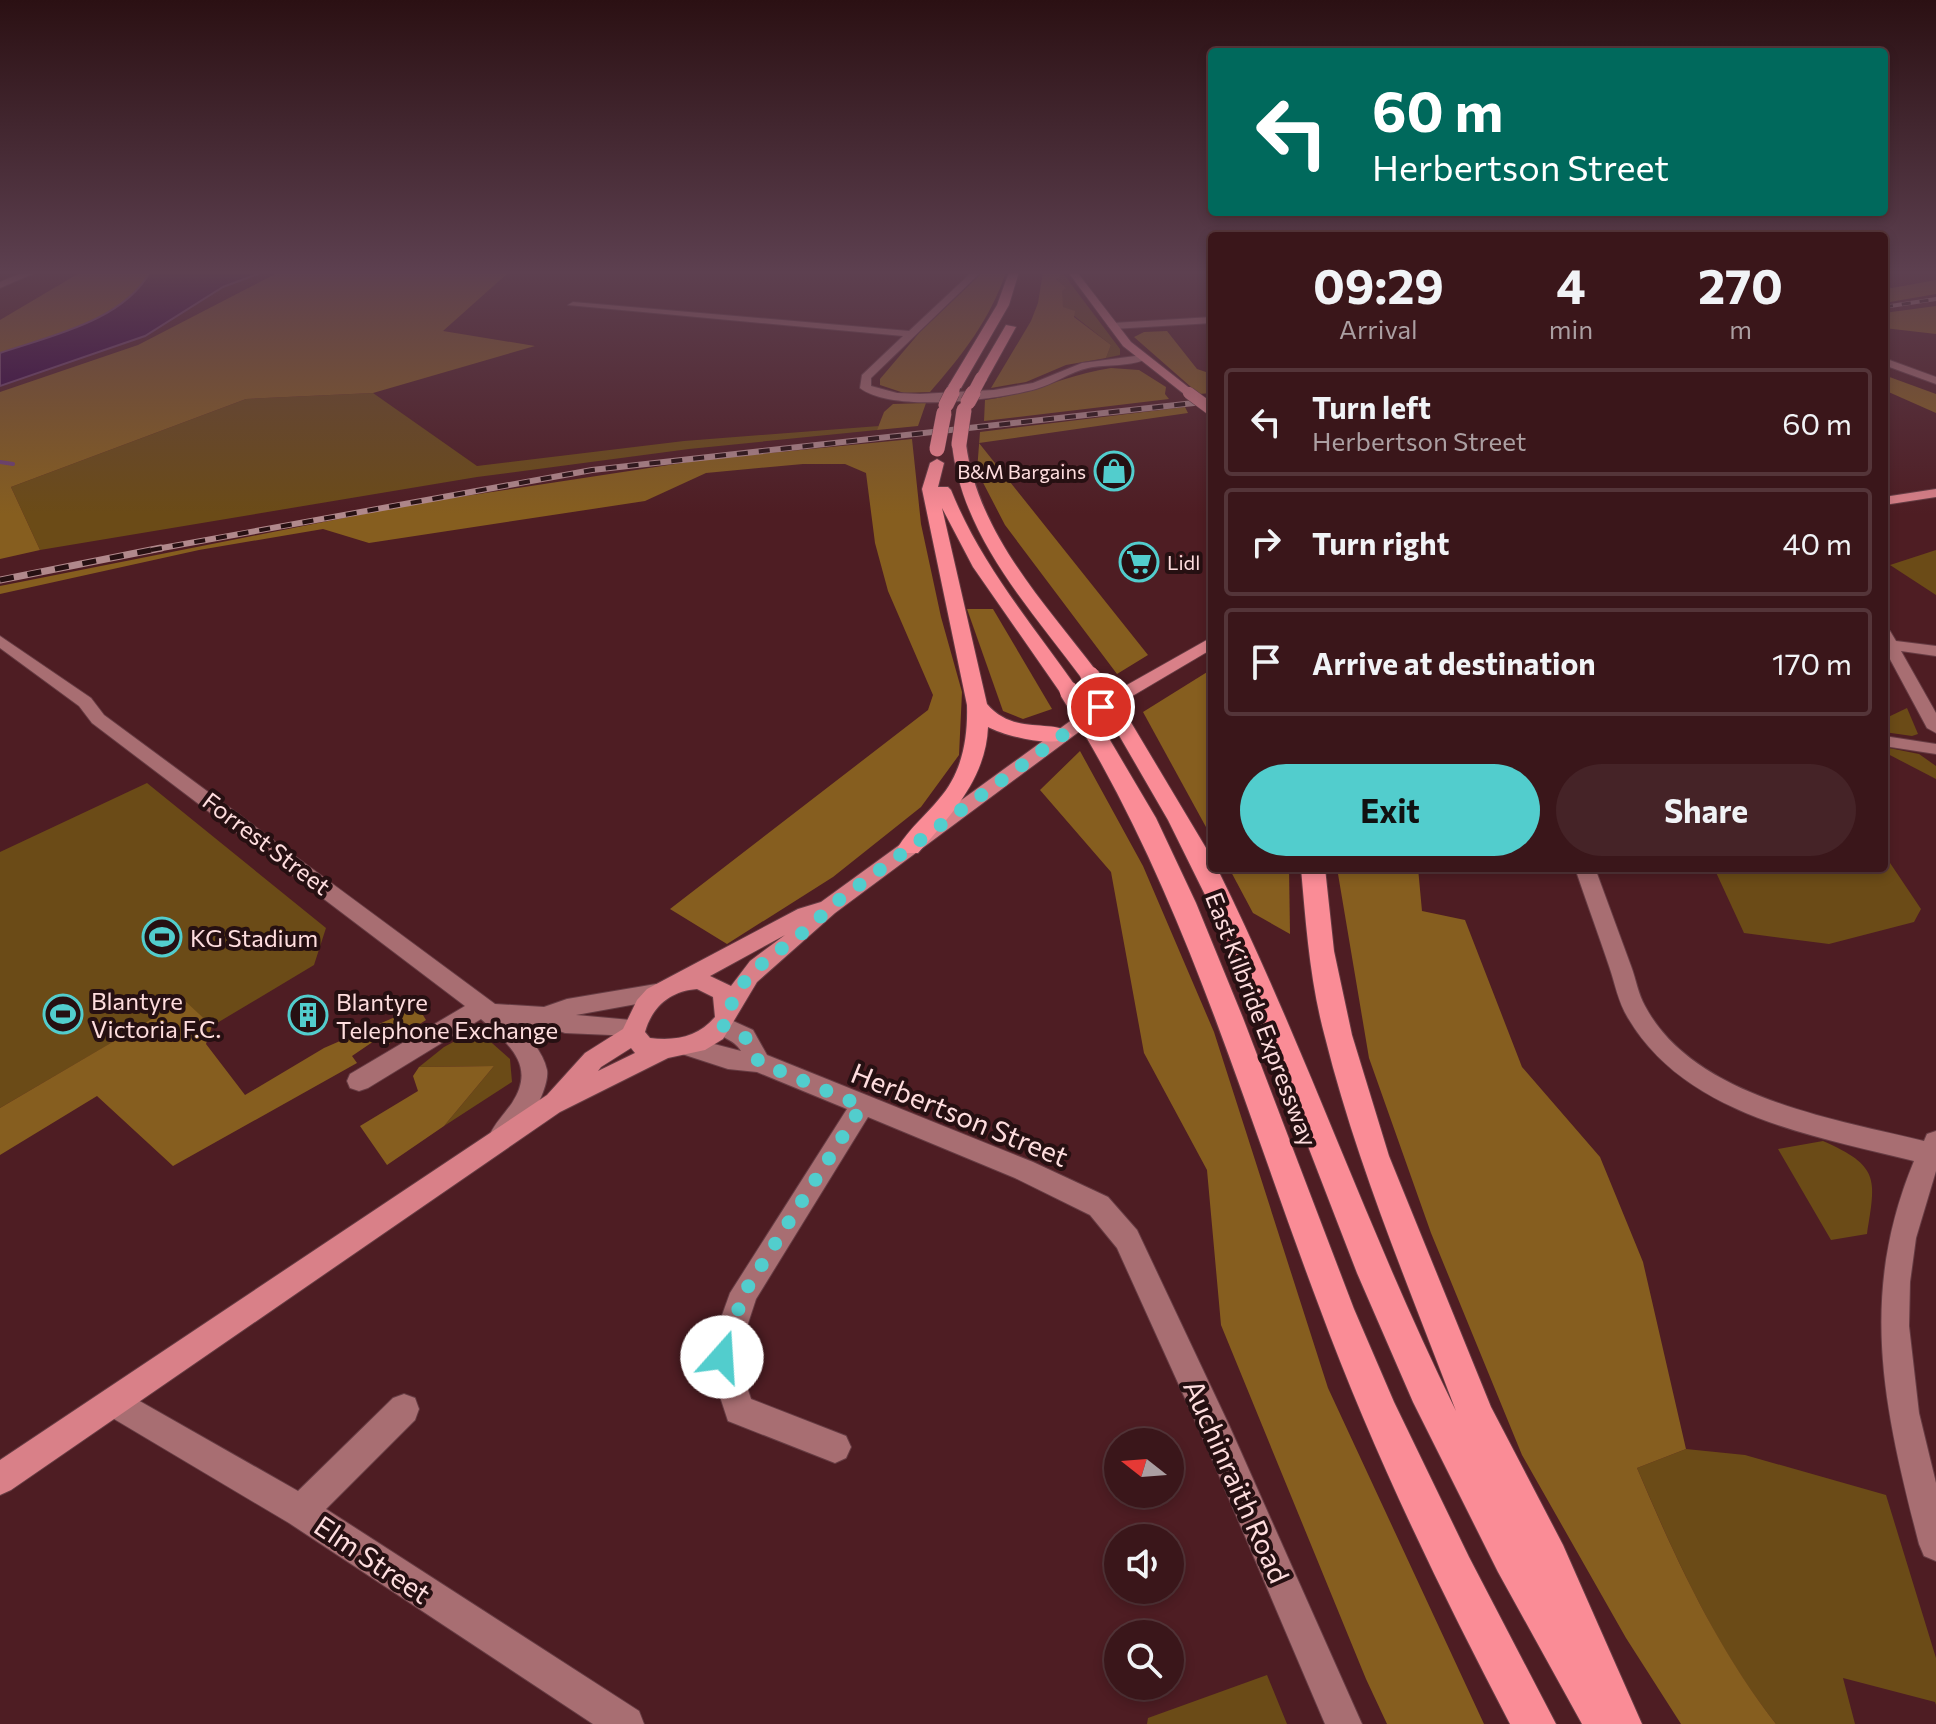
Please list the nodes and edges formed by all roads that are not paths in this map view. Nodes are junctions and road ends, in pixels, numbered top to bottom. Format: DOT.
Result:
graph roads {
  1 [pos="892,352"];
  2 [pos="975,352"];
  3 [pos="995,352"];
  4 [pos="1138,352"];
  5 [pos="1143,358"];
  6 [pos="1888,363"];
  7 [pos="1936,368"];
  8 [pos="1910,371"];
  9 [pos="1936,381"];
  10 [pos="1208,407"];
  11 [pos="937,456"];
  12 [pos="1936,493"];
  13 [pos="1888,500"];
  14 [pos="1888,639"];
  15 [pos="0,641"];
  16 [pos="1208,644"];
  17 [pos="1936,651"];
  18 [pos="977,705"];
  19 [pos="1108,727"];
  20 [pos="1936,728"];
  21 [pos="1061,735"];
  22 [pos="1888,742"];
  23 [pos="1936,749"];
  24 [pos="910,847"];
  25 [pos="1313,872"];
  26 [pos="1586,872"];
  27 [pos="828,908"];
  28 [pos="666,988"];
  29 [pos="486,1010"];
  30 [pos="544,1016"];
  31 [pos="724,1021"];
  32 [pos="634,1030"];
  33 [pos="675,1048"];
  34 [pos="759,1062"];
  35 [pos="359,1081"];
  36 [pos="551,1105"];
  37 [pos="862,1106"];
  38 [pos="495,1144"];
  39 [pos="1933,1147"];
  40 [pos="1127,1239"];
  41 [pos="115,1402"];
  42 [pos="404,1409"];
  43 [pos="835,1447"];
  44 [pos="0,1479"];
  45 [pos="301,1511"];
  46 [pos="1936,1544"];
  47 [pos="626,1724"];
  48 [pos="1344,1724"];
  49 [pos="1534,1724"];
  50 [pos="1606,1724"];
  51 [pos="1620,1724"];
  1 -- 5 [label="street"];
  2 -- 11 [label="highway, East Kilbride Expressway, bridge"];
  3 -- 19 [label="highway, East Kilbride Expressway, bridge"];
  4 -- 5 [label="main road"];
  5 -- 10 [label="main road, bridge"];
  6 -- 8 [label="street"];
  7 -- 8 [label="street"];
  8 -- 9 [label="street"];
  11 -- 18 [label="highway"];
  11 -- 19 [label="highway, East Kilbride Expressway, bridge"];
  12 -- 13 [label="main road"];
  14 -- 17 [label="street"];
  14 -- 20 [label="street"];
  15 -- 29 [label="street, Forrest Street"];
  16 -- 21 [label="main road"];
  18 -- 21 [label="highway"];
  18 -- 24 [label="highway"];
  19 -- 49 [label="highway, East Kilbride Expressway"];
  19 -- 50 [label="highway, East Kilbride Expressway"];
  21 -- 24 [label="main road"];
  22 -- 23 [label="street"];
  24 -- 27 [label="main road"];
  25 -- 51 [label="highway"];
  26 -- 39 [label="street"];
  27 -- 28 [label="main road"];
  27 -- 31 [label="main road"];
  28 -- 30 [label="street"];
  28 -- 31 [label="main road"];
  28 -- 32 [label="main road"];
  29 -- 30 [label="street"];
  29 -- 35 [label="street"];
  29 -- 38 [label="street, Forrest Street"];
  30 -- 32 [label="street"];
  31 -- 33 [label="main road"];
  31 -- 34 [label="street, Herbertson Street"];
  32 -- 33 [label="main road"];
  32 -- 36 [label="main road"];
  33 -- 34 [label="street, Herbertson Street"];
  33 -- 36 [label="main road"];
  34 -- 37 [label="street, Herbertson Street"];
  36 -- 38 [label="main road"];
  37 -- 40 [label="street, Herbertson Street"];
  37 -- 43 [label="street"];
  38 -- 41 [label="main road"];
  39 -- 46 [label="street"];
  40 -- 48 [label="street, Auchinraith Road"];
  41 -- 44 [label="main road"];
  41 -- 45 [label="street, Elm Street"];
  42 -- 45 [label="street"];
  45 -- 47 [label="street, Elm Street"];
}
